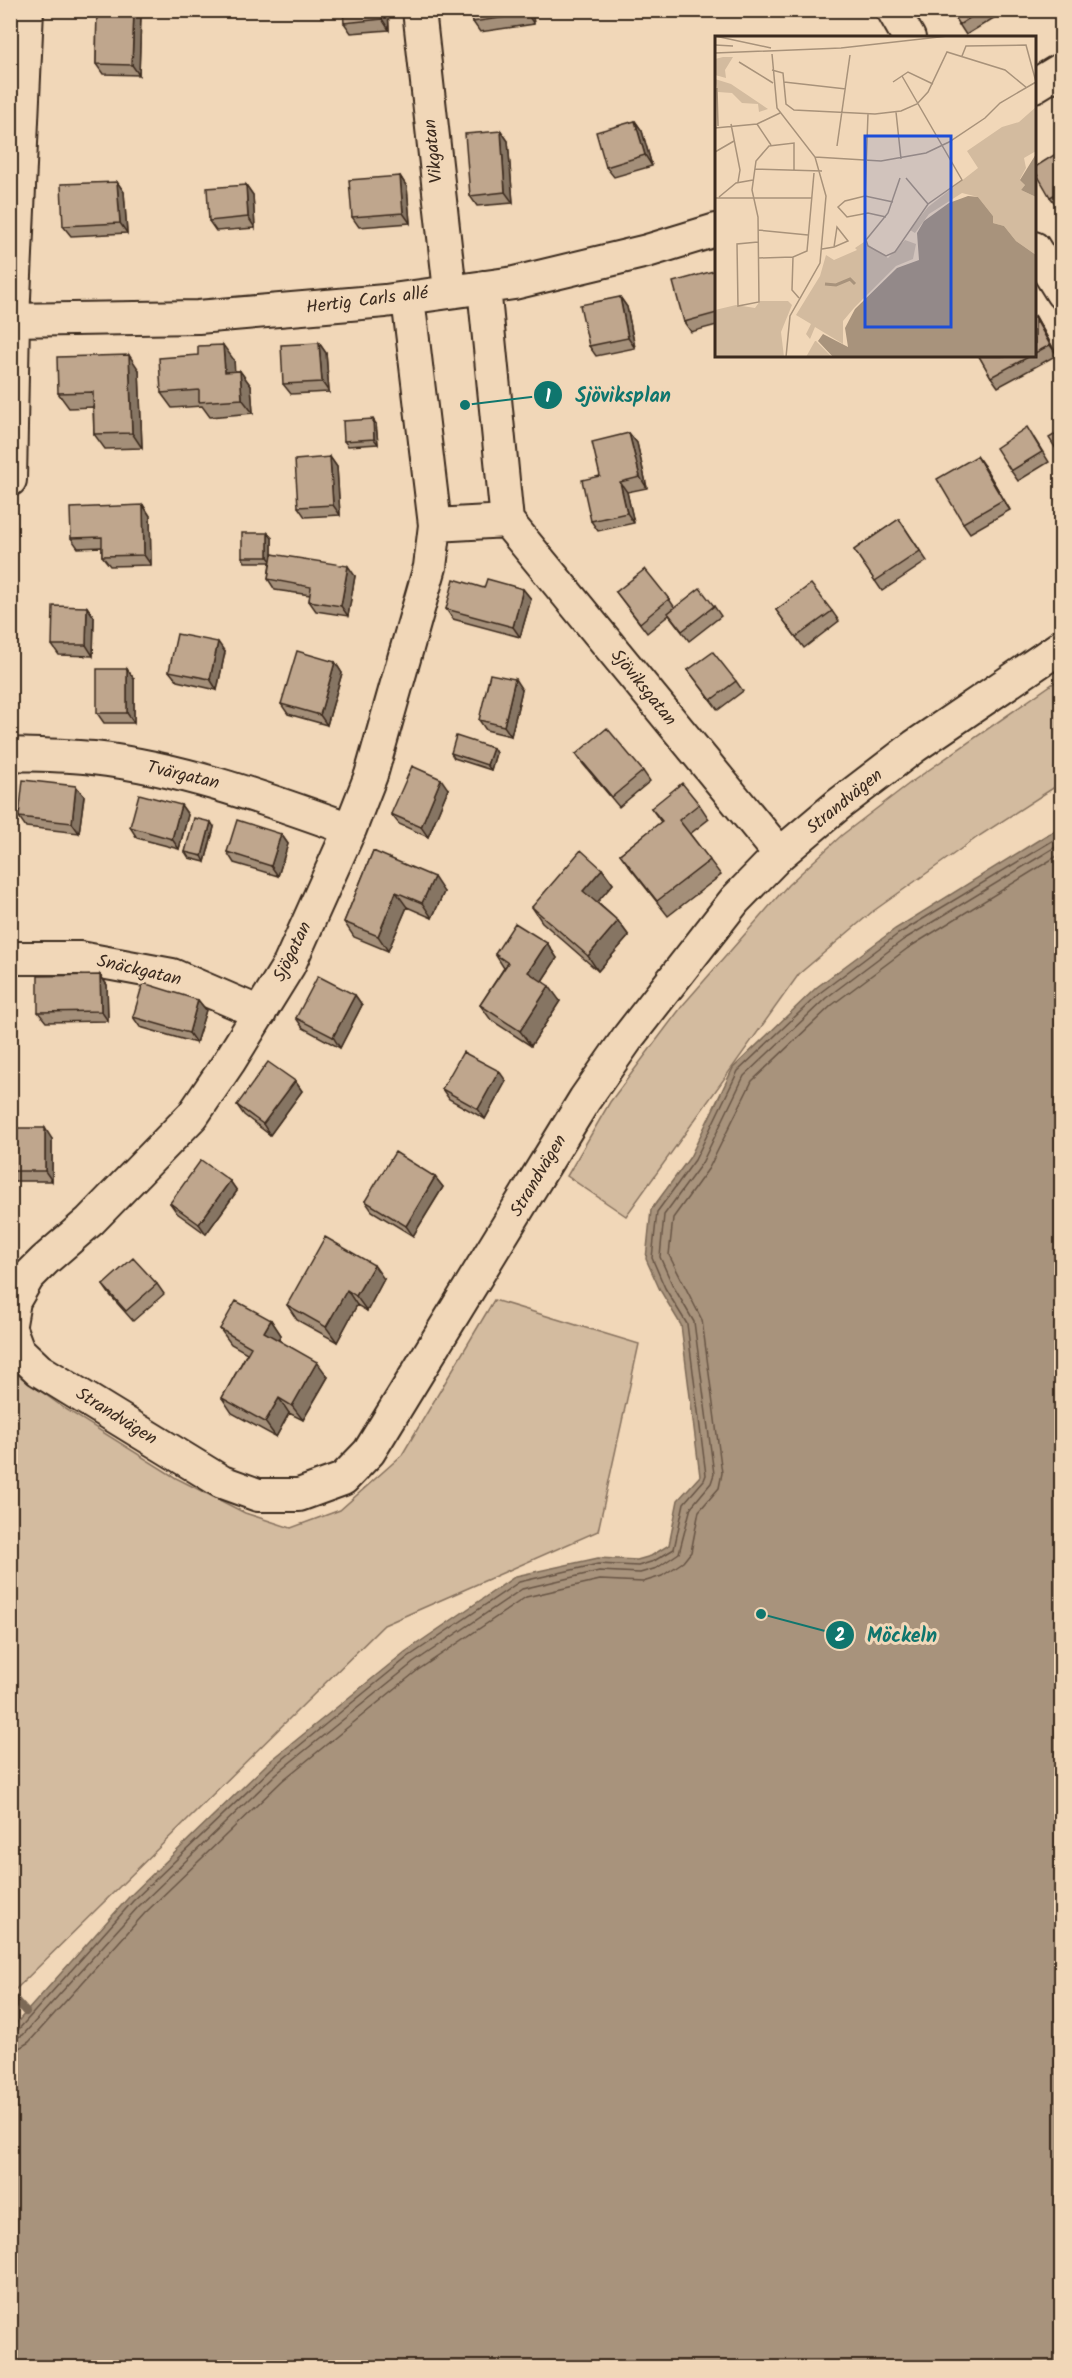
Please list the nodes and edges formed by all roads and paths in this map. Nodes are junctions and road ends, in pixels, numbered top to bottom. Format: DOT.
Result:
graph roads {
  1 [pos="27,10"];
  2 [pos="419,10"];
  3 [pos="893,10"];
  4 [pos="908,36"];
  5 [pos="1062,69"];
  6 [pos="1036,85"];
  7 [pos="715,231"];
  8 [pos="1036,250"];
  9 [pos="484,287"];
  10 [pos="450,291"];
  11 [pos="1062,293"];
  12 [pos="408,298"];
  13 [pos="12,320"];
  14 [pos="10,480"];
  15 [pos="507,521"];
  16 [pos="435,525"];
  17 [pos="1062,646"];
  18 [pos="10,754"];
  19 [pos="350,829"];
  20 [pos="780,855"];
  21 [pos="10,958"];
  22 [pos="260,1013"];
  23 [pos="12,1318"];
  1 -- 13 [label="street"];
  2 -- 10 [label="street, Vikgatan"];
  3 -- 4 [label="street"];
  5 -- 6 [label="street"];
  7 -- 9 [label="street, Hertig Carls allé"];
  8 -- 11 [label="street"];
  9 -- 10 [label="street, Hertig Carls allé"];
  9 -- 15 [label="street"];
  10 -- 12 [label="street, Hertig Carls allé"];
  12 -- 13 [label="street, Hertig Carls allé"];
  12 -- 16 [label="street, Sjögatan"];
  13 -- 14 [label="street"];
  15 -- 16 [label="street"];
  15 -- 20 [label="street, Sjöviksgatan"];
  16 -- 19 [label="street, Sjögatan"];
  17 -- 20 [label="street, Strandvägen"];
  18 -- 19 [label="street, Tvärgatan"];
  19 -- 22 [label="street, Sjögatan"];
  20 -- 23 [label="street, Strandvägen"];
  21 -- 22 [label="street, Snäckgatan"];
  22 -- 23 [label="street, Sjögatan"];
}
